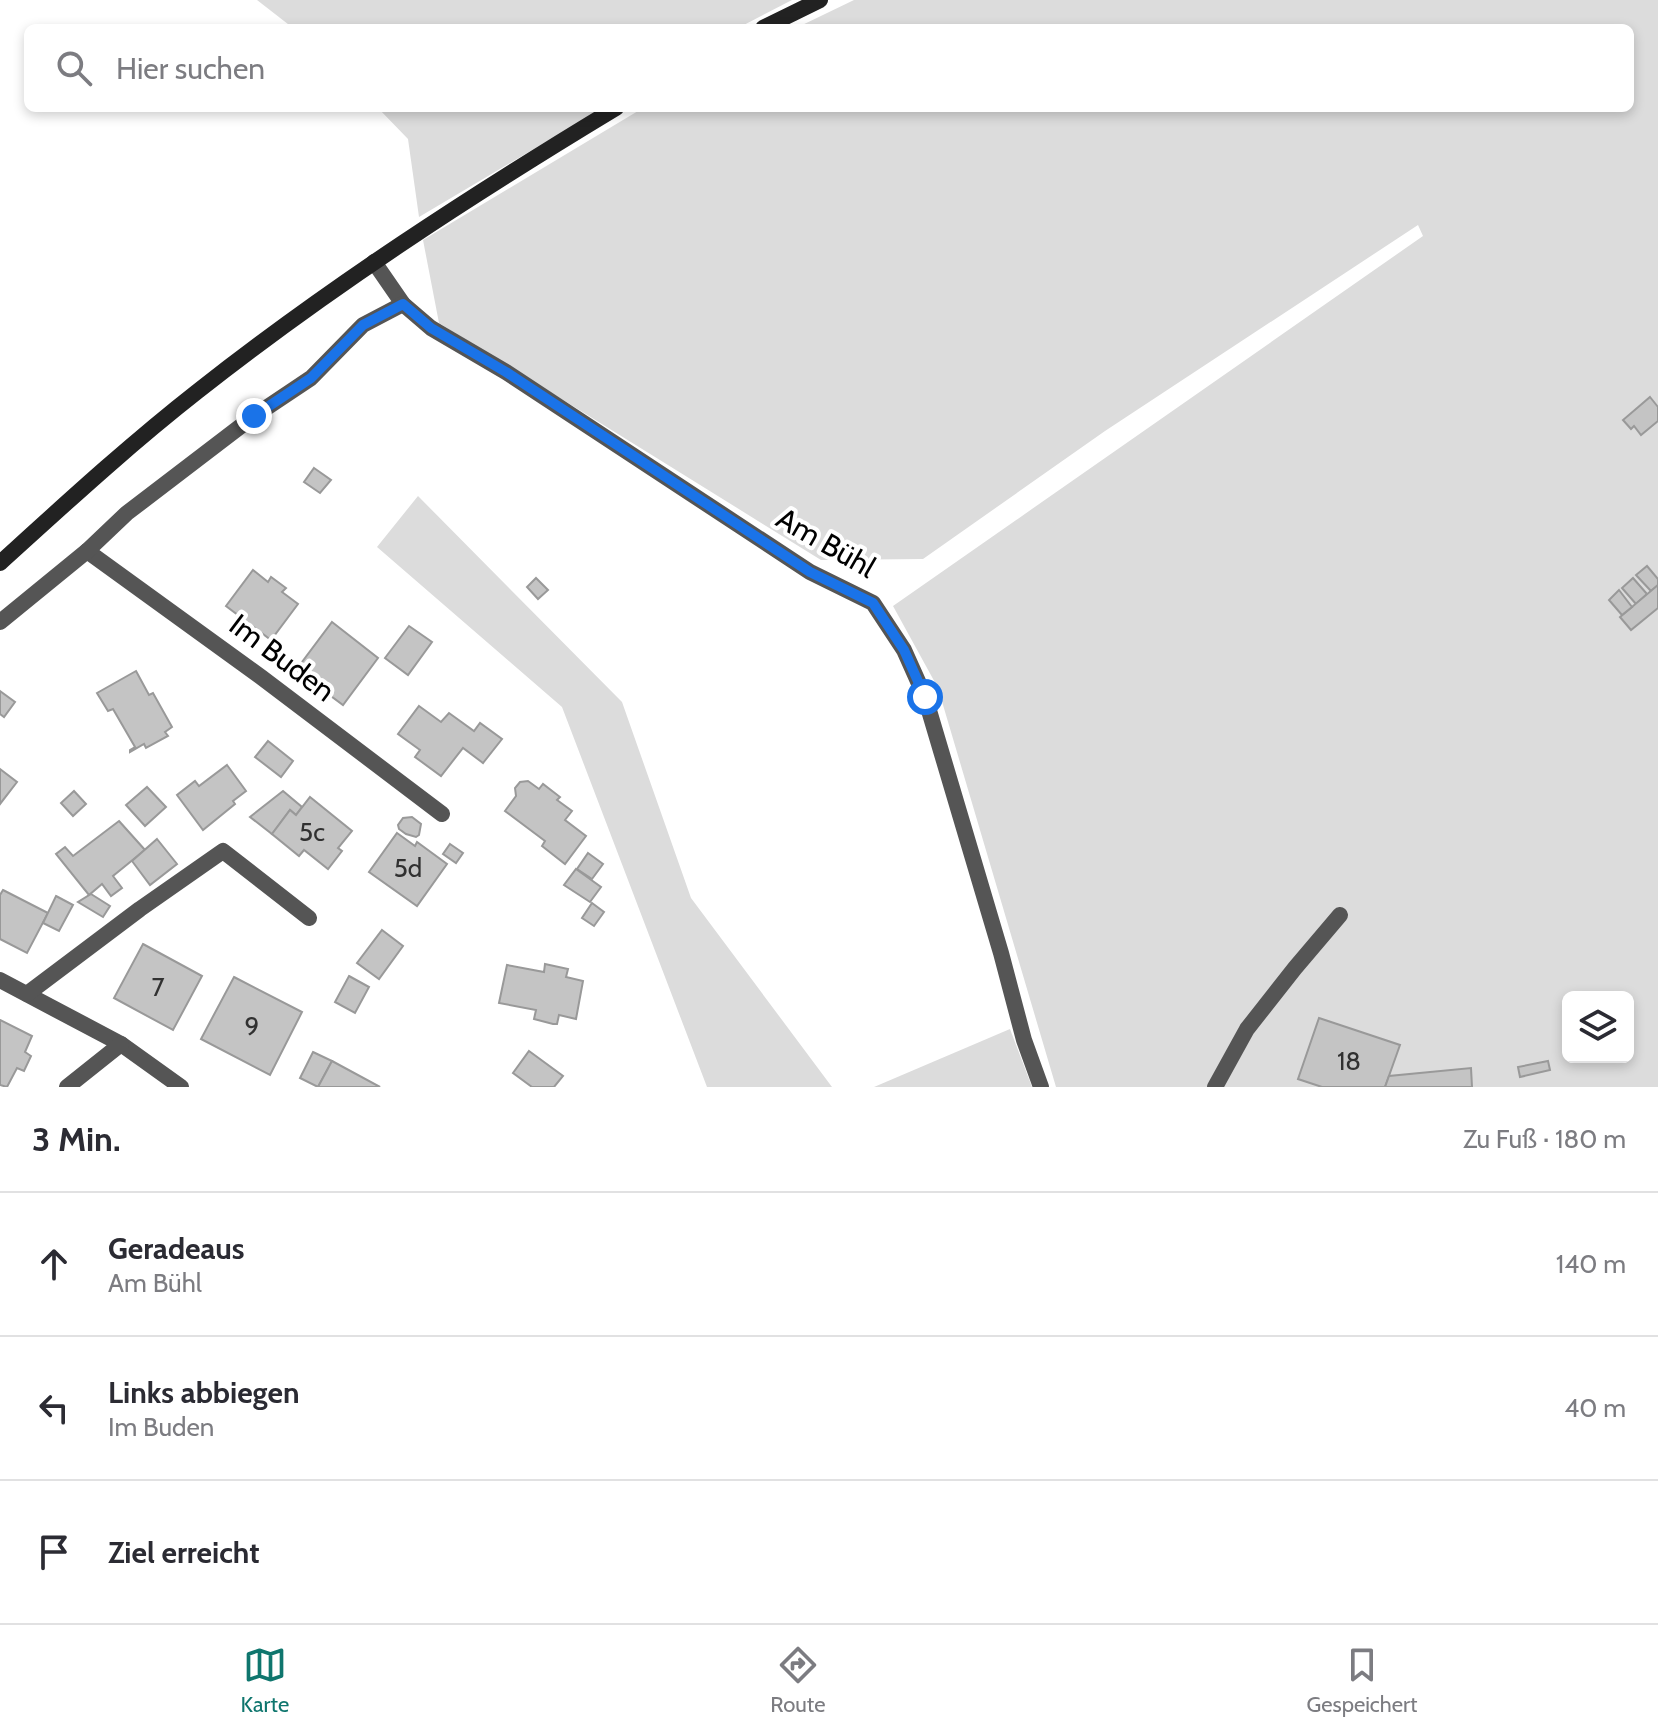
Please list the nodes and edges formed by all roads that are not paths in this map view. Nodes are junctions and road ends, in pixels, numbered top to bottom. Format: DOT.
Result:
graph roads {
  1 [pos="820,0"];
  2 [pos="771,24"];
  3 [pos="609,112"];
  4 [pos="374,262"];
  5 [pos="403,304"];
  6 [pos="87,551"];
  7 [pos="0,563"];
  8 [pos="0,622"];
  9 [pos="442,814"];
  10 [pos="1340,915"];
  11 [pos="309,918"];
  12 [pos="0,980"];
  13 [pos="27,994"];
  14 [pos="121,1044"];
  15 [pos="67,1087"];
  16 [pos="181,1087"];
  17 [pos="1041,1087"];
  18 [pos="1215,1087"];
  1 -- 2 [label="street"];
  3 -- 4 [label="street"];
  4 -- 5 [label="street, Am Bühl"];
  4 -- 7 [label="street"];
  5 -- 6 [label="street"];
  5 -- 17 [label="street, Am Bühl"];
  6 -- 8 [label="street"];
  6 -- 9 [label="street, Im Buden"];
  10 -- 18 [label="street"];
  11 -- 13 [label="street"];
  12 -- 13 [label="street"];
  13 -- 14 [label="street"];
  14 -- 15 [label="street"];
  14 -- 16 [label="street"];
}
